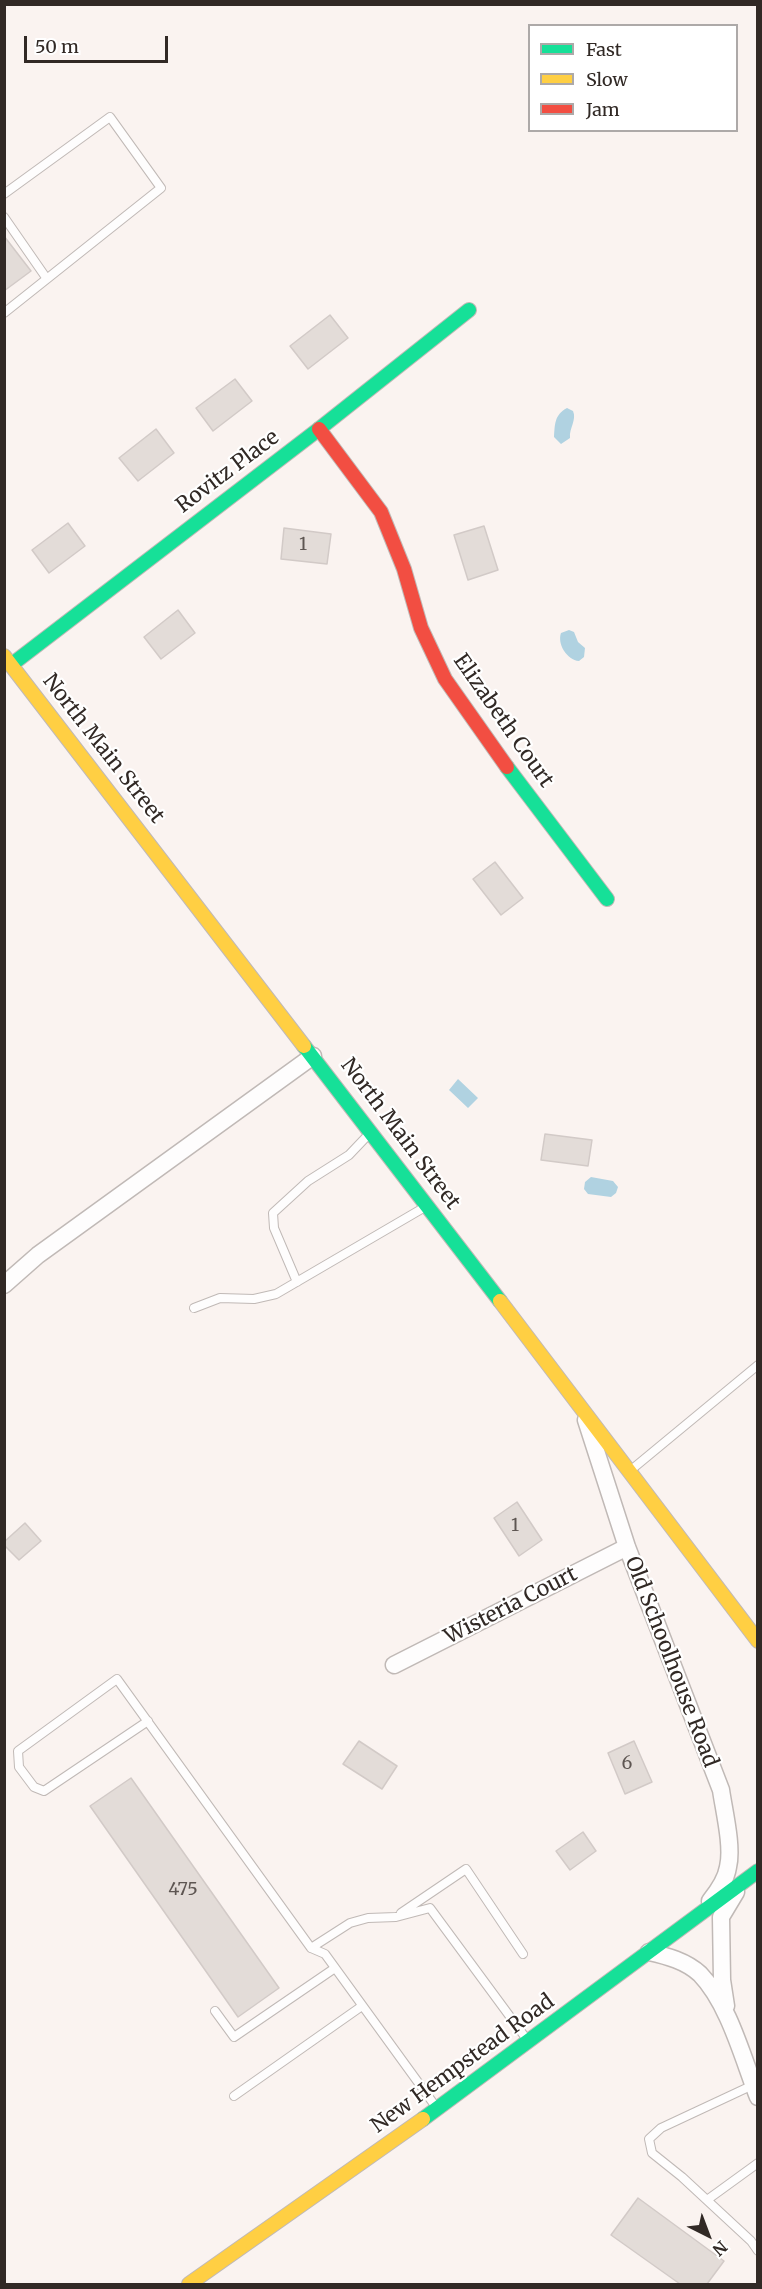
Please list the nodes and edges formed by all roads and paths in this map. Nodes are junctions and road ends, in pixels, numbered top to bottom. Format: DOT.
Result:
graph roads {
  1 [pos="4,194"];
  2 [pos="4,217"];
  3 [pos="48,279"];
  4 [pos="469,310"];
  5 [pos="4,313"];
  6 [pos="319,429"];
  7 [pos="8,660"];
  8 [pos="607,899"];
  9 [pos="313,1056"];
  10 [pos="371,1132"];
  11 [pos="428,1205"];
  12 [pos="297,1282"];
  13 [pos="4,1285"];
  14 [pos="194,1308"];
  15 [pos="758,1365"];
  16 [pos="582,1407"];
  17 [pos="630,1471"];
  18 [pos="627,1547"];
  19 [pos="758,1641"];
  20 [pos="394,1665"];
  21 [pos="147,1720"];
  22 [pos="758,1871"];
  23 [pos="742,1882"];
  24 [pos="701,1914"];
  25 [pos="396,1917"];
  26 [pos="311,1948"];
  27 [pos="649,1952"];
  28 [pos="523,1954"];
  29 [pos="335,1968"];
  30 [pos="362,2006"];
  31 [pos="215,2011"];
  32 [pos="729,2022"];
  33 [pos="530,2042"];
  34 [pos="755,2091"];
  35 [pos="234,2096"];
  36 [pos="438,2109"];
  37 [pos="758,2163"];
  38 [pos="707,2200"];
  39 [pos="758,2251"];
  40 [pos="189,2284"];
  1 -- 3 [label="lane"];
  2 -- 3 [label="lane"];
  3 -- 5 [label="lane"];
  4 -- 6 [label="street, Rovitz Place"];
  6 -- 7 [label="street, Rovitz Place"];
  6 -- 8 [label="street, Elizabeth Court"];
  7 -- 9 [label="street, North Main Street"];
  9 -- 10 [label="street, North Main Street"];
  9 -- 13 [label="street"];
  10 -- 11 [label="street, North Main Street"];
  10 -- 12 [label="lane"];
  11 -- 12 [label="lane"];
  11 -- 16 [label="street, North Main Street"];
  12 -- 14 [label="lane"];
  15 -- 17 [label="lane"];
  16 -- 17 [label="street, North Main Street"];
  16 -- 18 [label="street, Old Schoolhouse Road"];
  17 -- 19 [label="street, North Main Street"];
  18 -- 20 [label="street, Wisteria Court"];
  18 -- 24 [label="street, Old Schoolhouse Road"];
  21 -- 21 [label="lane"];
  21 -- 26 [label="lane"];
  22 -- 23 [label="street, New Hempstead Road"];
  23 -- 24 [label="street, New Hempstead Road"];
  23 -- 32 [label="street"];
  24 -- 27 [label="street, New Hempstead Road"];
  25 -- 26 [label="lane"];
  25 -- 28 [label="lane"];
  25 -- 33 [label="lane"];
  26 -- 29 [label="lane"];
  27 -- 32 [label="street"];
  27 -- 33 [label="street, New Hempstead Road"];
  29 -- 30 [label="lane"];
  29 -- 31 [label="lane"];
  30 -- 35 [label="lane"];
  30 -- 36 [label="lane"];
  32 -- 34 [label="street"];
  33 -- 36 [label="street, New Hempstead Road"];
  34 -- 38 [label="lane"];
  36 -- 40 [label="street, New Hempstead Road"];
  37 -- 38 [label="lane"];
  38 -- 39 [label="lane"];
}
